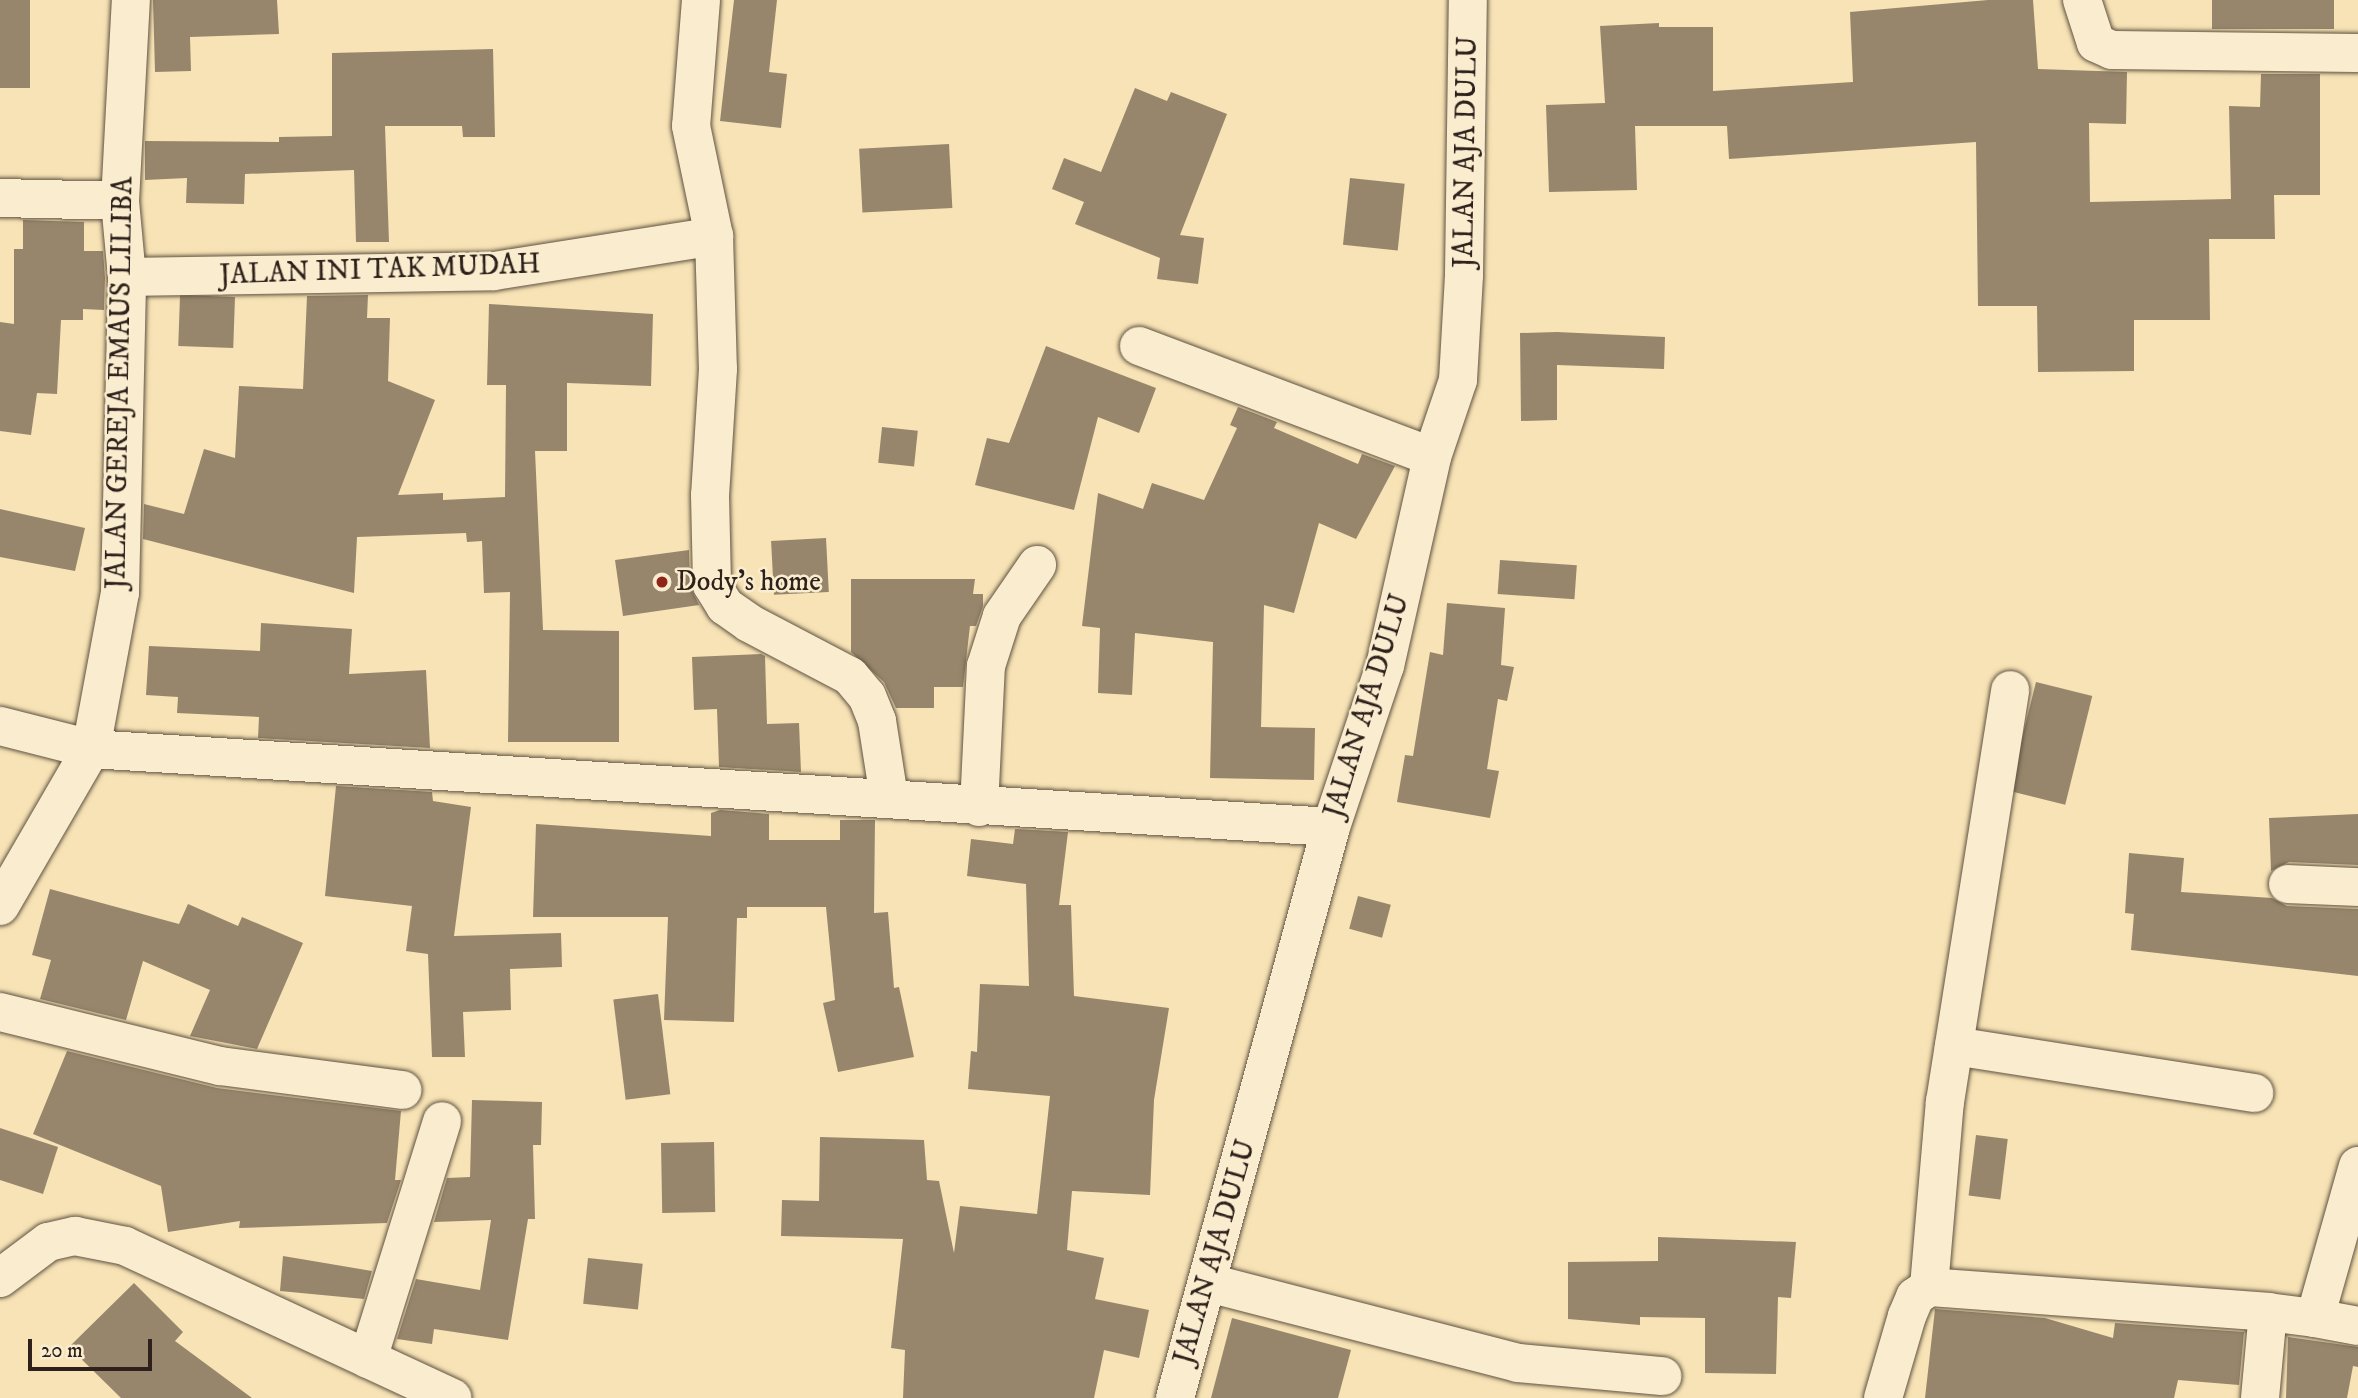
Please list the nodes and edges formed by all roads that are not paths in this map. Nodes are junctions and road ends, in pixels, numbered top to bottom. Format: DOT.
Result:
graph roads {
  1 [pos="131,0"];
  2 [pos="701,0"];
  3 [pos="1468,0"];
  4 [pos="2082,0"];
  5 [pos="2358,53"];
  6 [pos="0,198"];
  7 [pos="120,201"];
  8 [pos="714,236"];
  9 [pos="127,277"];
  10 [pos="1139,346"];
  11 [pos="1432,457"];
  12 [pos="1037,565"];
  13 [pos="2010,691"];
  14 [pos="0,726"];
  15 [pos="91,749"];
  16 [pos="889,798"];
  17 [pos="979,807"];
  18 [pos="1331,827"];
  19 [pos="2288,884"];
  20 [pos="2358,887"];
  21 [pos="0,906"];
  22 [pos="0,1012"];
  23 [pos="1954,1046"];
  24 [pos="402,1090"];
  25 [pos="2254,1093"];
  26 [pos="442,1121"];
  27 [pos="2358,1166"];
  28 [pos="0,1278"];
  29 [pos="1209,1283"];
  30 [pos="1929,1287"];
  31 [pos="2268,1312"];
  32 [pos="2315,1318"];
  33 [pos="2358,1326"];
  34 [pos="368,1359"];
  35 [pos="1662,1376"];
  36 [pos="452,1398"];
  37 [pos="1175,1398"];
  38 [pos="1883,1398"];
  39 [pos="2260,1398"];
  1 -- 7 [label="street, JALAN GEREJA EMAUS LILIBA"];
  2 -- 8 [label="street"];
  3 -- 11 [label="street, JALAN AJA DULU"];
  4 -- 5 [label="street"];
  6 -- 7 [label="street"];
  7 -- 9 [label="street, JALAN GEREJA EMAUS LILIBA"];
  8 -- 9 [label="street, JALAN INI TAK MUDAH"];
  8 -- 16 [label="street"];
  9 -- 15 [label="street, JALAN GEREJA EMAUS LILIBA"];
  10 -- 11 [label="street"];
  11 -- 18 [label="street, JALAN AJA DULU"];
  12 -- 17 [label="street"];
  13 -- 23 [label="street"];
  14 -- 15 [label="street"];
  15 -- 16 [label="street"];
  15 -- 21 [label="street, JALAN GEREJA EMAUS LILIBA"];
  16 -- 17 [label="street"];
  17 -- 18 [label="street"];
  18 -- 29 [label="street, JALAN AJA DULU"];
  19 -- 20 [label="street"];
  22 -- 24 [label="street"];
  23 -- 25 [label="street"];
  23 -- 30 [label="street"];
  26 -- 34 [label="street"];
  27 -- 32 [label="street"];
  28 -- 34 [label="street"];
  29 -- 35 [label="street"];
  29 -- 37 [label="street, JALAN AJA DULU"];
  30 -- 31 [label="street"];
  30 -- 38 [label="street"];
  31 -- 32 [label="street"];
  31 -- 39 [label="street"];
  32 -- 33 [label="street"];
  34 -- 36 [label="street"];
}
